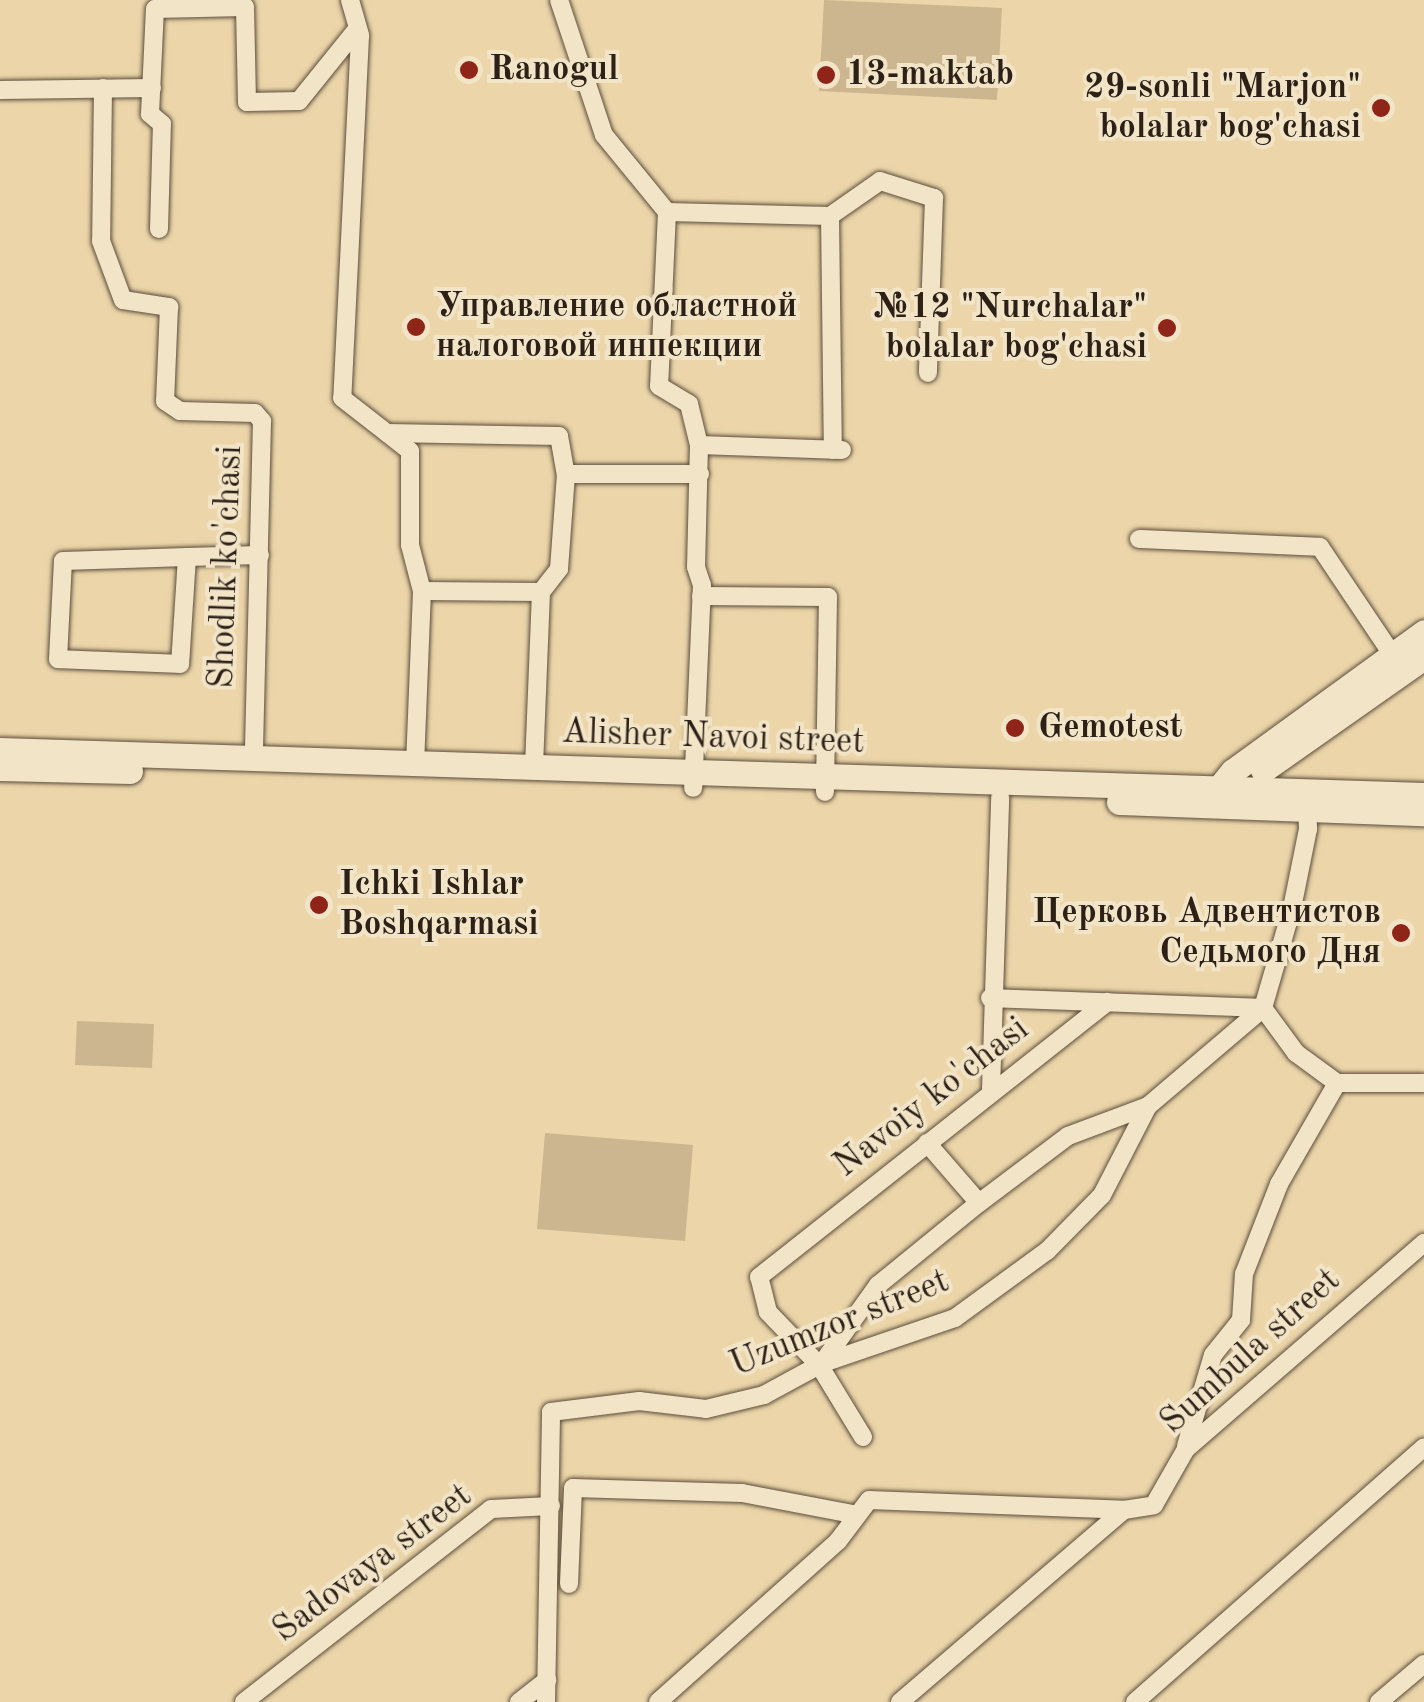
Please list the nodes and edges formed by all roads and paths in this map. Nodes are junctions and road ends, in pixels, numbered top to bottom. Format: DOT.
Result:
graph roads {
  1 [pos="350,0"];
  2 [pos="559,0"];
  3 [pos="358,29"];
  4 [pos="103,88"];
  5 [pos="152,88"];
  6 [pos="0,90"];
  7 [pos="667,212"];
  8 [pos="830,216"];
  9 [pos="159,229"];
  10 [pos="928,372"];
  11 [pos="387,434"];
  12 [pos="699,445"];
  13 [pos="566,474"];
  14 [pos="700,474"];
  15 [pos="1139,539"];
  16 [pos="260,556"];
  17 [pos="186,557"];
  18 [pos="422,590"];
  19 [pos="541,592"];
  20 [pos="701,596"];
  21 [pos="1424,632"];
  22 [pos="1407,662"];
  23 [pos="1301,744"];
  24 [pos="0,750"];
  25 [pos="254,759"];
  26 [pos="414,764"];
  27 [pos="0,768"];
  28 [pos="534,768"];
  29 [pos="694,780"];
  30 [pos="826,784"];
  31 [pos="1424,795"];
  32 [pos="1224,796"];
  33 [pos="1312,796"];
  34 [pos="1000,797"];
  35 [pos="1424,812"];
  36 [pos="990,998"];
  37 [pos="1107,1002"];
  38 [pos="1264,1008"];
  39 [pos="1337,1083"];
  40 [pos="1424,1083"];
  41 [pos="991,1090"];
  42 [pos="1148,1106"];
  43 [pos="927,1142"];
  44 [pos="979,1203"];
  45 [pos="1424,1243"];
  46 [pos="821,1364"];
  47 [pos="863,1437"];
  48 [pos="1424,1447"];
  49 [pos="1186,1449"];
  50 [pos="551,1506"];
  51 [pos="1124,1510"];
  52 [pos="857,1516"];
  53 [pos="569,1584"];
  54 [pos="1424,1664"];
  55 [pos="547,1680"];
  56 [pos="244,1702"];
  57 [pos="519,1702"];
  58 [pos="546,1702"];
  59 [pos="658,1702"];
  60 [pos="900,1702"];
  61 [pos="1134,1702"];
  62 [pos="1379,1702"];
  1 -- 3 [label="street"];
  2 -- 7 [label="street"];
  3 -- 5 [label="street"];
  3 -- 11 [label="street"];
  4 -- 5 [label="street"];
  4 -- 6 [label="street"];
  4 -- 16 [label="street, Shodlik ko'chasi"];
  5 -- 9 [label="street"];
  7 -- 8 [label="street"];
  7 -- 12 [label="street"];
  8 -- 10 [label="street"];
  8 -- 12 [label="street"];
  11 -- 13 [label="street"];
  11 -- 18 [label="street"];
  12 -- 14 [label="street"];
  13 -- 14 [label="street"];
  13 -- 19 [label="street"];
  14 -- 20 [label="street"];
  15 -- 22 [label="street"];
  16 -- 17 [label="street"];
  16 -- 25 [label="street, Shodlik ko'chasi"];
  17 -- 17 [label="street, Shodlik ko'chasi"];
  18 -- 19 [label="street"];
  18 -- 26 [label="street"];
  19 -- 28 [label="street"];
  20 -- 29 [label="street"];
  20 -- 30 [label="street"];
  21 -- 22 [label="main road"];
  22 -- 23 [label="main road"];
  22 -- 32 [label="main road"];
  23 -- 32 [label="main road"];
  23 -- 33 [label="main road"];
  24 -- 25 [label="main road, Alisher Navoi street"];
  25 -- 26 [label="main road, Alisher Navoi street"];
  26 -- 28 [label="main road, Alisher Navoi street"];
  27 -- 29 [label="main road, Alisher Navoi street"];
  28 -- 29 [label="main road, Alisher Navoi street"];
  29 -- 30 [label="main road, Alisher Navoi street"];
  30 -- 32 [label="main road, Alisher Navoi street"];
  30 -- 34 [label="main road, Alisher Navoi street"];
  31 -- 33 [label="main road, Alisher Navoi street"];
  32 -- 33 [label="main road, Alisher Navoi street"];
  32 -- 34 [label="main road, Alisher Navoi street"];
  33 -- 35 [label="main road, Alisher Navoi street"];
  33 -- 38 [label="street"];
  34 -- 36 [label="street"];
  36 -- 37 [label="street"];
  36 -- 41 [label="street"];
  37 -- 38 [label="street"];
  37 -- 41 [label="street, Navoiy ko'chasi"];
  38 -- 39 [label="street"];
  38 -- 42 [label="street, Uzumzor street"];
  39 -- 40 [label="street"];
  39 -- 49 [label="street"];
  41 -- 43 [label="street, Navoiy ko'chasi"];
  42 -- 44 [label="street"];
  42 -- 46 [label="street, Uzumzor street"];
  43 -- 44 [label="street"];
  43 -- 46 [label="street, Navoiy ko'chasi"];
  44 -- 46 [label="street"];
  45 -- 49 [label="street, Sumbula street"];
  46 -- 47 [label="street"];
  46 -- 50 [label="street, Uzumzor street"];
  48 -- 61 [label="street"];
  49 -- 51 [label="street, Sumbula street"];
  50 -- 55 [label="street"];
  50 -- 56 [label="street, Sadovaya street"];
  51 -- 52 [label="street"];
  51 -- 60 [label="street, Sumbula street"];
  52 -- 53 [label="street"];
  52 -- 59 [label="street"];
  54 -- 62 [label="street"];
  55 -- 57 [label="street"];
  55 -- 58 [label="street"];
}
